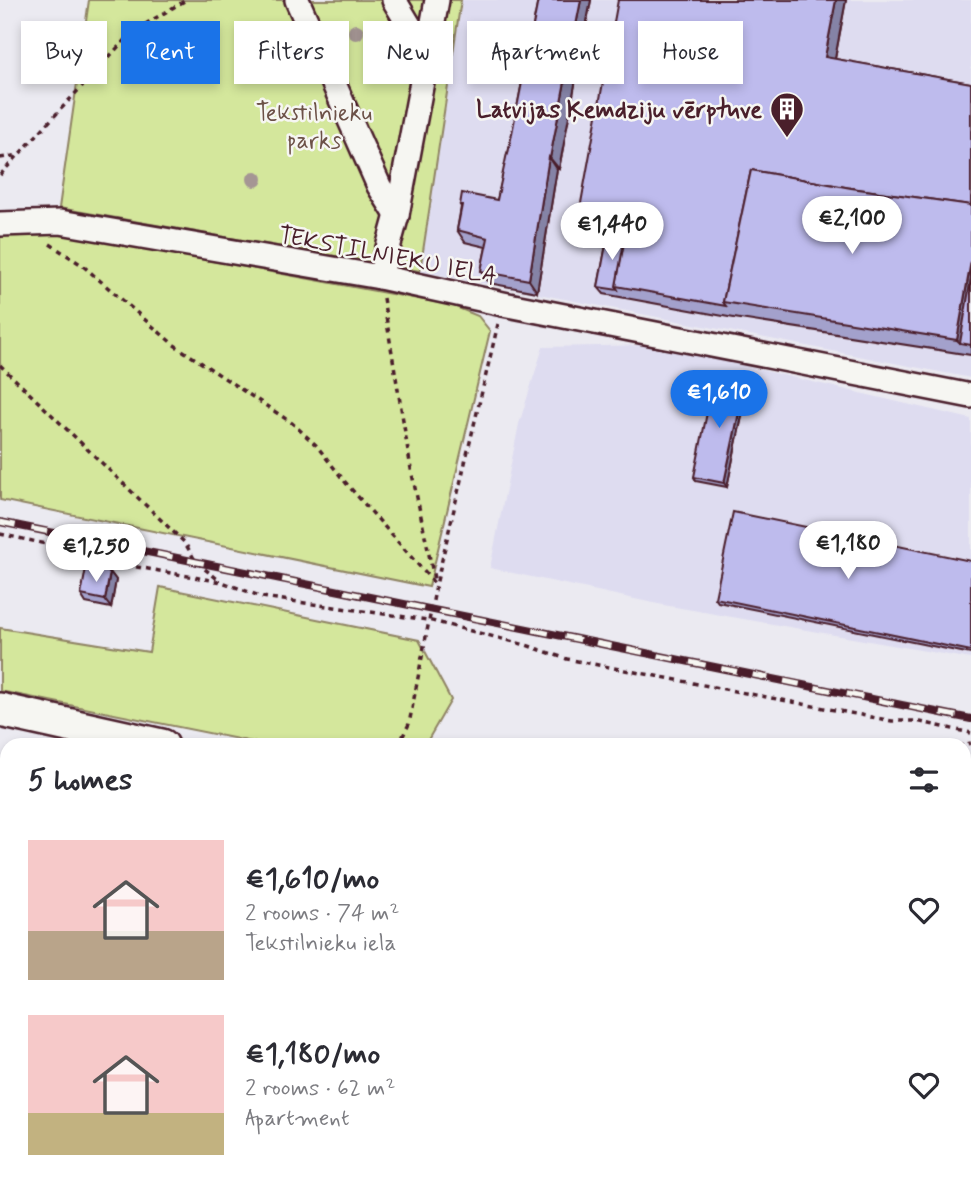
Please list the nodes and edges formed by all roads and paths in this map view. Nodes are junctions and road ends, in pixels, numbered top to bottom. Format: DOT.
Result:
graph roads {
  1 [pos="186,0"];
  2 [pos="297,0"];
  3 [pos="394,0"];
  4 [pos="437,0"];
  5 [pos="407,21"];
  6 [pos="434,21"];
  7 [pos="422,84"];
  8 [pos="20,154"];
  9 [pos="0,158"];
  10 [pos="0,175"];
  11 [pos="397,215"];
  12 [pos="0,224"];
  13 [pos="49,244"];
  14 [pos="380,277"];
  15 [pos="503,304"];
  16 [pos="0,365"];
  17 [pos="971,396"];
  18 [pos="0,534"];
  19 [pos="222,582"];
  20 [pos="436,585"];
  21 [pos="428,620"];
  22 [pos="0,710"];
  23 [pos="971,733"];
  24 [pos="126,738"];
  25 [pos="402,738"];
  1 -- 8 [label="path"];
  2 -- 11 [label="street"];
  3 -- 5 [label="street"];
  4 -- 6 [label="street"];
  7 -- 11 [label="street"];
  8 -- 9 [label="path"];
  8 -- 10 [label="path"];
  11 -- 14 [label="street"];
  12 -- 14 [label="street, TEKSTILNIEKU IELA"];
  13 -- 20 [label="path"];
  14 -- 15 [label="street, TEKSTILNIEKU IELA"];
  14 -- 20 [label="path"];
  15 -- 17 [label="street, TEKSTILNIEKU IELA"];
  15 -- 20 [label="path"];
  16 -- 19 [label="path"];
  18 -- 19 [label="path"];
  19 -- 21 [label="path"];
  20 -- 21 [label="path"];
  21 -- 23 [label="path"];
  21 -- 25 [label="path"];
  22 -- 24 [label="main road"];
}
